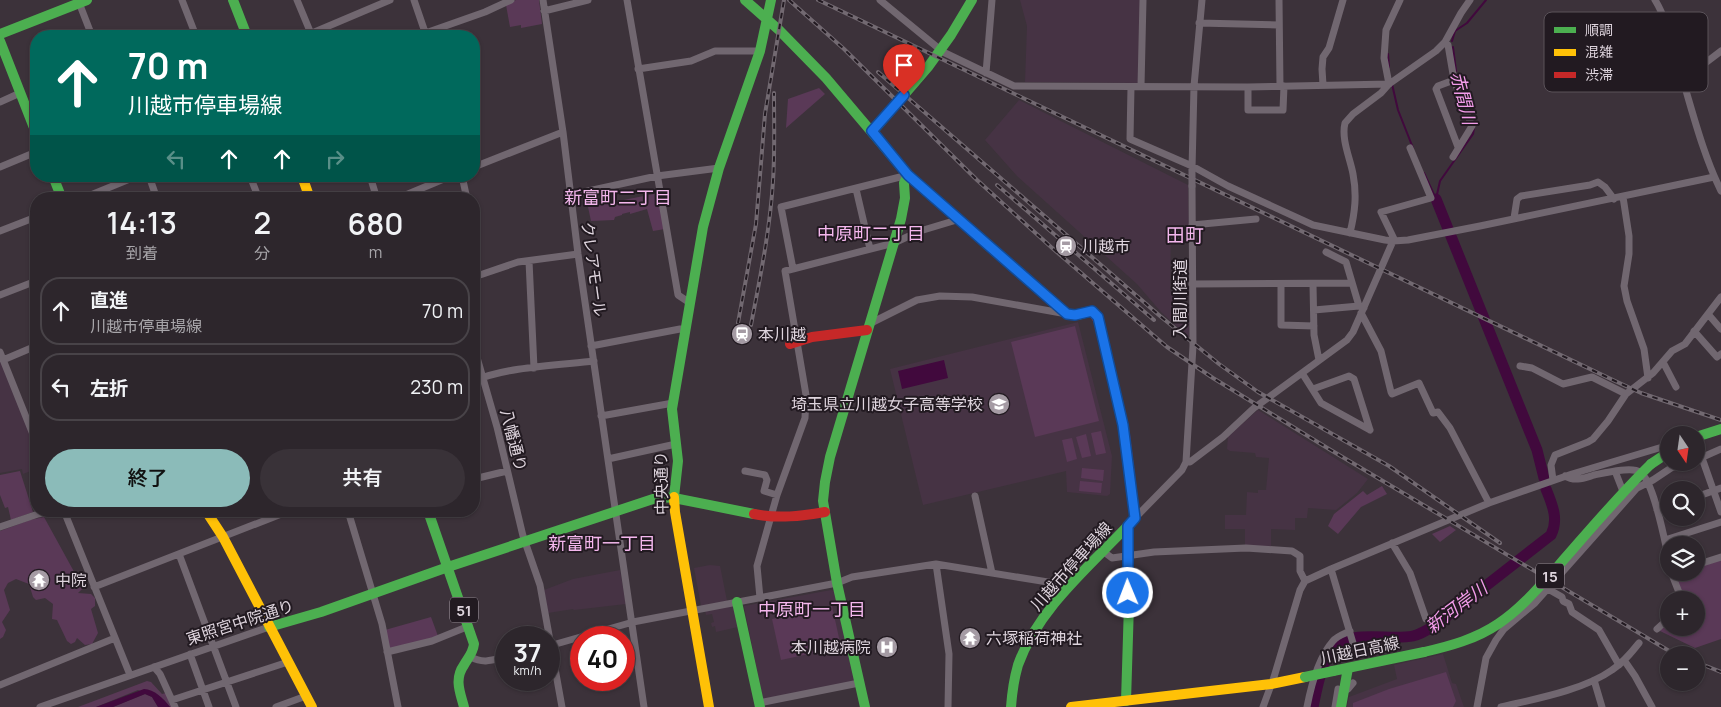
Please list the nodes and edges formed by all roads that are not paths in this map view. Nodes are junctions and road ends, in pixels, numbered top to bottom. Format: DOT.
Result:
graph roads {
  1 [pos="182,0"];
  2 [pos="233,0"];
  3 [pos="297,0"];
  4 [pos="390,0"];
  5 [pos="414,0"];
  6 [pos="511,0"];
  7 [pos="543,0"];
  8 [pos="588,0"];
  9 [pos="626,0"];
  10 [pos="745,0"];
  11 [pos="771,0"];
  12 [pos="880,0"];
  13 [pos="972,0"];
  14 [pos="992,0"];
  15 [pos="1143,0"];
  16 [pos="1202,0"];
  17 [pos="1279,0"];
  18 [pos="1343,0"];
  19 [pos="1400,0"];
  20 [pos="1470,0"];
  21 [pos="1655,0"];
  22 [pos="81,1"];
  23 [pos="544,11"];
  24 [pos="1660,12"];
  25 [pos="768,19"];
  26 [pos="1199,23"];
  27 [pos="1278,25"];
  28 [pos="90,30"];
  29 [pos="194,30"];
  30 [pos="245,30"];
  31 [pos="307,30"];
  32 [pos="321,30"];
  33 [pos="424,30"];
  34 [pos="439,30"];
  35 [pos="0,34"];
  36 [pos="0,42"];
  37 [pos="1445,42"];
  38 [pos="940,49"];
  39 [pos="1721,51"];
  40 [pos="760,52"];
  41 [pos="1708,61"];
  42 [pos="638,69"];
  43 [pos="986,73"];
  44 [pos="1454,80"];
  45 [pos="1392,82"];
  46 [pos="1323,85"];
  47 [pos="1142,86"];
  48 [pos="1194,86"];
  49 [pos="1282,86"];
  50 [pos="1131,87"];
  51 [pos="1248,87"];
  52 [pos="1687,92"];
  53 [pos="20,93"];
  54 [pos="0,102"];
  55 [pos="30,117"];
  56 [pos="872,131"];
  57 [pos="563,132"];
  58 [pos="1458,147"];
  59 [pos="1410,148"];
  60 [pos="30,154"];
  61 [pos="1453,157"];
  62 [pos="480,165"];
  63 [pos="0,166"];
  64 [pos="718,168"];
  65 [pos="1192,169"];
  66 [pos="908,175"];
  67 [pos="657,176"];
  68 [pos="1714,177"];
  69 [pos="122,182"];
  70 [pos="437,182"];
  71 [pos="856,189"];
  72 [pos="1721,191"];
  73 [pos="98,192"];
  74 [pos="413,192"];
  75 [pos="570,195"];
  76 [pos="1623,197"];
  77 [pos="1614,198"];
  78 [pos="1514,218"];
  79 [pos="30,219"];
  80 [pos="960,219"];
  81 [pos="1256,219"];
  82 [pos="1192,225"];
  83 [pos="0,231"];
  84 [pos="1350,233"];
  85 [pos="1394,241"];
  86 [pos="894,242"];
  87 [pos="870,249"];
  88 [pos="1326,252"];
  89 [pos="578,254"];
  90 [pos="529,261"];
  91 [pos="793,269"];
  92 [pos="480,274"];
  93 [pos="30,283"];
  94 [pos="1351,283"];
  95 [pos="1192,284"];
  96 [pos="1281,284"];
  97 [pos="1313,284"];
  98 [pos="0,295"];
  99 [pos="1721,297"];
  100 [pos="690,303"];
  101 [pos="1361,309"];
  102 [pos="1314,310"];
  103 [pos="1067,314"];
  104 [pos="1708,314"];
  105 [pos="1314,326"];
  106 [pos="868,327"];
  107 [pos="1721,329"];
  108 [pos="685,330"];
  109 [pos="1694,331"];
  110 [pos="793,343"];
  111 [pos="591,346"];
  112 [pos="30,349"];
  113 [pos="0,352"];
  114 [pos="1721,354"];
  115 [pos="3,360"];
  116 [pos="594,360"];
  117 [pos="1319,360"];
  118 [pos="1663,362"];
  119 [pos="1520,366"];
  120 [pos="480,367"];
  121 [pos="534,368"];
  122 [pos="1302,373"];
  123 [pos="483,377"];
  124 [pos="480,378"];
  125 [pos="1648,378"];
  126 [pos="1676,387"];
  127 [pos="1313,389"];
  128 [pos="1626,394"];
  129 [pos="673,403"];
  130 [pos="601,416"];
  131 [pos="30,422"];
  132 [pos="1721,429"];
  133 [pos="1705,434"];
  134 [pos="676,444"];
  135 [pos="1660,448"];
  136 [pos="1721,450"];
  137 [pos="1705,457"];
  138 [pos="1660,458"];
  139 [pos="608,459"];
  140 [pos="1186,462"];
  141 [pos="1705,469"];
  142 [pos="507,470"];
  143 [pos="745,471"];
  144 [pos="1666,471"];
  145 [pos="1615,472"];
  146 [pos="1565,476"];
  147 [pos="480,477"];
  148 [pos="767,480"];
  149 [pos="1553,480"];
  150 [pos="1647,482"];
  151 [pos="781,485"];
  152 [pos="1717,489"];
  153 [pos="1705,493"];
  154 [pos="777,495"];
  155 [pos="975,496"];
  156 [pos="674,498"];
  157 [pos="1626,499"];
  158 [pos="1489,503"];
  159 [pos="1660,509"];
  160 [pos="1657,510"];
  161 [pos="615,511"];
  162 [pos="825,512"];
  163 [pos="1721,512"];
  164 [pos="30,517"];
  165 [pos="66,517"];
  166 [pos="210,517"];
  167 [pos="274,517"];
  168 [pos="350,517"];
  169 [pos="430,517"];
  170 [pos="772,518"];
  171 [pos="1135,518"];
  172 [pos="1721,522"];
  173 [pos="1128,526"];
  174 [pos="0,527"];
  175 [pos="1664,536"];
  176 [pos="1677,536"];
  177 [pos="222,538"];
  178 [pos="525,541"];
  179 [pos="1392,543"];
  180 [pos="1104,552"];
  181 [pos="179,554"];
  182 [pos="1128,556"];
  183 [pos="1721,556"];
  184 [pos="1705,562"];
  185 [pos="936,564"];
  186 [pos="448,567"];
  187 [pos="1331,569"];
  188 [pos="992,574"];
  189 [pos="1558,577"];
  190 [pos="1305,581"];
  191 [pos="837,582"];
  192 [pos="94,587"];
  193 [pos="1068,589"];
  194 [pos="374,594"];
  195 [pos="760,598"];
  196 [pos="738,602"];
  197 [pos="692,610"];
  198 [pos="1426,619"];
  199 [pos="633,622"];
  200 [pos="269,626"];
  201 [pos="469,626"];
  202 [pos="547,626"];
  203 [pos="1660,627"];
  204 [pos="1657,630"];
  205 [pos="1350,633"];
  206 [pos="115,638"];
  207 [pos="560,643"];
  208 [pos="1353,643"];
  209 [pos="1639,643"];
  210 [pos="214,645"];
  211 [pos="388,652"];
  212 [pos="190,654"];
  213 [pos="471,657"];
  214 [pos="495,660"];
  215 [pos="288,662"];
  216 [pos="1621,663"];
  217 [pos="154,667"];
  218 [pos="1348,668"];
  219 [pos="130,675"];
  220 [pos="1594,680"];
  221 [pos="228,682"];
  222 [pos="859,683"];
  223 [pos="1353,683"];
  224 [pos="1271,684"];
  225 [pos="0,685"];
  226 [pos="1338,689"];
  227 [pos="1348,689"];
  228 [pos="203,691"];
  229 [pos="559,691"];
  230 [pos="306,696"];
  231 [pos="173,704"];
  232 [pos="1126,704"];
  233 [pos="759,705"];
  234 [pos="1513,706"];
  235 [pos="40,707"];
  236 [pos="209,707"];
  237 [pos="236,707"];
  238 [pos="276,707"];
  239 [pos="312,707"];
  240 [pos="398,707"];
  241 [pos="464,707"];
  242 [pos="562,707"];
  243 [pos="644,707"];
  244 [pos="709,707"];
  245 [pos="865,707"];
  246 [pos="948,707"];
  247 [pos="1011,707"];
  248 [pos="1072,707"];
  249 [pos="1262,707"];
  250 [pos="1307,707"];
  251 [pos="1335,707"];
  252 [pos="1340,707"];
  253 [pos="1477,707"];
  254 [pos="1501,707"];
  255 [pos="1602,707"];
  256 [pos="1652,707"];
  1 -- 29 [label="street"];
  2 -- 30 [label="street"];
  3 -- 31 [label="street"];
  4 -- 32 [label="street"];
  5 -- 33 [label="street"];
  6 -- 34 [label="street"];
  7 -- 23 [label="street, クレアモール"];
  8 -- 23 [label="street"];
  9 -- 42 [label="street"];
  10 -- 25 [label="street"];
  11 -- 25 [label="street, 中央通り"];
  12 -- 38 [label="street"];
  13 -- 38 [label="street"];
  14 -- 43 [label="street"];
  15 -- 47 [label="street"];
  16 -- 26 [label="street, 入間川街道"];
  17 -- 27 [label="street"];
  18 -- 46 [label="street"];
  19 -- 45 [label="street"];
  20 -- 37 [label="street"];
  21 -- 24 [label="street"];
  22 -- 28 [label="street"];
  22 -- 35 [label="street"];
  23 -- 57 [label="street, クレアモール"];
  25 -- 40 [label="street, 中央通り"];
  25 -- 56 [label="street"];
  26 -- 27 [label="street"];
  26 -- 48 [label="street, 入間川街道"];
  27 -- 49 [label="street"];
  36 -- 53 [label="street"];
  37 -- 44 [label="street"];
  37 -- 45 [label="street"];
  38 -- 43 [label="street"];
  38 -- 56 [label="street"];
  39 -- 41 [label="street"];
  40 -- 42 [label="street"];
  40 -- 64 [label="street, 中央通り"];
  42 -- 67 [label="street"];
  43 -- 50 [label="street"];
  44 -- 58 [label="street"];
  44 -- 58 [label="street"];
  45 -- 46 [label="street"];
  45 -- 84 [label="street"];
  46 -- 49 [label="street"];
  47 -- 48 [label="street"];
  47 -- 50 [label="street"];
  48 -- 51 [label="street"];
  48 -- 65 [label="street, 入間川街道"];
  49 -- 51 [label="street"];
  49 -- 51 [label="street"];
  50 -- 65 [label="street"];
  52 -- 68 [label="street"];
  53 -- 54 [label="street"];
  53 -- 55 [label="street"];
  56 -- 66 [label="street"];
  57 -- 62 [label="street"];
  57 -- 75 [label="street, クレアモール"];
  58 -- 61 [label="street"];
  59 -- 85 [label="street"];
  60 -- 63 [label="street"];
  64 -- 67 [label="street"];
  64 -- 100 [label="street, 中央通り"];
  65 -- 82 [label="street, 入間川街道, bridge"];
  65 -- 84 [label="street"];
  66 -- 71 [label="street"];
  66 -- 80 [label="street"];
  66 -- 86 [label="street"];
  67 -- 75 [label="street"];
  67 -- 100 [label="street"];
  68 -- 72 [label="street"];
  68 -- 76 [label="street"];
  69 -- 73 [label="street"];
  70 -- 74 [label="street"];
  71 -- 87 [label="street"];
  71 -- 91 [label="street"];
  75 -- 89 [label="street, クレアモール"];
  76 -- 77 [label="street"];
  76 -- 125 [label="street"];
  77 -- 78 [label="street"];
  77 -- 78 [label="street"];
  78 -- 85 [label="street"];
  79 -- 83 [label="street"];
  80 -- 86 [label="street"];
  80 -- 103 [label="street"];
  81 -- 82 [label="street"];
  82 -- 95 [label="street, 入間川街道"];
  84 -- 85 [label="street"];
  85 -- 101 [label="street"];
  86 -- 87 [label="street"];
  86 -- 106 [label="street"];
  87 -- 91 [label="street"];
  88 -- 94 [label="street"];
  89 -- 90 [label="street"];
  89 -- 111 [label="street, クレアモール"];
  90 -- 92 [label="street"];
  90 -- 121 [label="street"];
  91 -- 110 [label="street"];
  93 -- 98 [label="street"];
  94 -- 97 [label="street"];
  94 -- 101 [label="street"];
  95 -- 96 [label="street"];
  95 -- 140 [label="street, 入間川街道"];
  96 -- 97 [label="street"];
  96 -- 105 [label="street"];
  97 -- 102 [label="street"];
  99 -- 104 [label="street"];
  100 -- 108 [label="street, 中央通り"];
  101 -- 102 [label="street"];
  101 -- 117 [label="street"];
  101 -- 158 [label="street"];
  102 -- 105 [label="street"];
  103 -- 106 [label="street"];
  103 -- 171 [label="street, 川越市停車場線"];
  104 -- 107 [label="street"];
  104 -- 109 [label="street"];
  105 -- 117 [label="street"];
  106 -- 110 [label="street"];
  106 -- 162 [label="street"];
  108 -- 111 [label="street"];
  108 -- 129 [label="street, 中央通り"];
  109 -- 114 [label="street"];
  109 -- 118 [label="street"];
  110 -- 151 [label="street"];
  111 -- 116 [label="street, クレアモール"];
  112 -- 115 [label="street"];
  113 -- 115 [label="street"];
  115 -- 131 [label="street"];
  116 -- 121 [label="street"];
  116 -- 130 [label="street, クレアモール"];
  117 -- 122 [label="street"];
  118 -- 125 [label="street"];
  118 -- 126 [label="street"];
  119 -- 128 [label="street"];
  120 -- 123 [label="street, 八幡通り"];
  121 -- 123 [label="street"];
  122 -- 127 [label="street"];
  122 -- 140 [label="street"];
  123 -- 124 [label="street"];
  123 -- 142 [label="street, 八幡通り"];
  125 -- 128 [label="street"];
  127 -- 127 [label="street"];
  128 -- 149 [label="street"];
  129 -- 130 [label="street"];
  129 -- 134 [label="street, 中央通り"];
  130 -- 139 [label="street, クレアモール"];
  132 -- 133 [label="street"];
  134 -- 139 [label="street"];
  134 -- 156 [label="street, 中央通り"];
  135 -- 146 [label="street"];
  136 -- 137 [label="street"];
  138 -- 218 [label="street, 川越日高線 / 15, bridge"];
  139 -- 161 [label="street, クレアモール"];
  140 -- 171 [label="street"];
  141 -- 152 [label="street"];
  142 -- 147 [label="street"];
  142 -- 178 [label="street, 八幡通り"];
  143 -- 148 [label="street"];
  144 -- 150 [label="street"];
  145 -- 146 [label="street"];
  145 -- 150 [label="street"];
  145 -- 157 [label="street"];
  146 -- 149 [label="street"];
  148 -- 151 [label="street"];
  148 -- 154 [label="street"];
  149 -- 158 [label="street"];
  150 -- 157 [label="street"];
  150 -- 160 [label="street"];
  151 -- 154 [label="street"];
  152 -- 153 [label="street"];
  152 -- 163 [label="street"];
  154 -- 170 [label="street"];
  155 -- 188 [label="street"];
  156 -- 161 [label="street, 東照宮中院通り"];
  156 -- 170 [label="street, 東照宮中院通り"];
  156 -- 197 [label="street, 中央通り"];
  157 -- 189 [label="street"];
  158 -- 179 [label="street"];
  159 -- 160 [label="street"];
  160 -- 175 [label="street"];
  161 -- 178 [label="street, 東照宮中院通り"];
  161 -- 199 [label="street, クレアモール"];
  162 -- 170 [label="street, 東照宮中院通り"];
  162 -- 191 [label="street"];
  164 -- 174 [label="street"];
  165 -- 192 [label="street"];
  166 -- 177 [label="street"];
  167 -- 177 [label="street"];
  168 -- 194 [label="street"];
  169 -- 186 [label="street, 51"];
  170 -- 195 [label="street"];
  171 -- 173 [label="street, 川越市停車場線"];
  172 -- 176 [label="street"];
  173 -- 180 [label="street, 川越市停車場線"];
  173 -- 182 [label="street"];
  177 -- 181 [label="street"];
  177 -- 200 [label="street"];
  178 -- 186 [label="street, 東照宮中院通り"];
  178 -- 202 [label="street, 八幡通り"];
  179 -- 187 [label="street"];
  179 -- 198 [label="street"];
  180 -- 182 [label="street"];
  180 -- 193 [label="street, 川越市停車場線"];
  181 -- 192 [label="street"];
  181 -- 210 [label="street"];
  182 -- 190 [label="street"];
  182 -- 232 [label="street"];
  183 -- 184 [label="street"];
  185 -- 188 [label="street"];
  185 -- 191 [label="street"];
  185 -- 246 [label="street"];
  186 -- 194 [label="street, 東照宮中院通り"];
  186 -- 201 [label="street, 51"];
  187 -- 190 [label="street"];
  187 -- 205 [label="street"];
  188 -- 193 [label="street"];
  190 -- 224 [label="street"];
  191 -- 195 [label="street"];
  191 -- 222 [label="street"];
  192 -- 206 [label="street"];
  193 -- 247 [label="street, 川越市停車場線"];
  194 -- 200 [label="street, 東照宮中院通り"];
  194 -- 211 [label="street"];
  195 -- 196 [label="street"];
  196 -- 197 [label="street"];
  196 -- 233 [label="street"];
  197 -- 199 [label="street"];
  197 -- 244 [label="street, 中央通り"];
  199 -- 207 [label="street"];
  199 -- 243 [label="street, クレアモール"];
  200 -- 210 [label="street, 東照宮中院通り"];
  200 -- 215 [label="street"];
  201 -- 211 [label="street"];
  201 -- 213 [label="street, 51"];
  203 -- 204 [label="street"];
  205 -- 208 [label="street"];
  205 -- 250 [label="street"];
  206 -- 219 [label="street"];
  206 -- 225 [label="street"];
  209 -- 216 [label="street"];
  210 -- 212 [label="street, 東照宮中院通り"];
  210 -- 221 [label="street"];
  211 -- 240 [label="street"];
  212 -- 217 [label="street, 東照宮中院通り"];
  212 -- 228 [label="street"];
  213 -- 214 [label="street"];
  213 -- 241 [label="street"];
  215 -- 221 [label="street"];
  215 -- 230 [label="street"];
  216 -- 220 [label="street"];
  216 -- 253 [label="street"];
  216 -- 256 [label="street"];
  217 -- 219 [label="street, 東照宮中院通り"];
  217 -- 231 [label="street"];
  218 -- 224 [label="street, 川越日高線 / 15, bridge"];
  218 -- 252 [label="street"];
  219 -- 235 [label="street, 東照宮中院通り"];
  220 -- 234 [label="street"];
  220 -- 255 [label="street"];
  221 -- 228 [label="street"];
  221 -- 237 [label="street"];
  222 -- 233 [label="street"];
  222 -- 245 [label="street"];
  223 -- 227 [label="street"];
  224 -- 232 [label="street, 川越日高線 / 15"];
  224 -- 249 [label="street"];
  226 -- 251 [label="street"];
  228 -- 231 [label="street"];
  228 -- 236 [label="street"];
  229 -- 242 [label="street, 八幡通り"];
  230 -- 238 [label="street"];
  230 -- 239 [label="street"];
  232 -- 248 [label="street, 川越日高線 / 15"];
  234 -- 254 [label="street"];
}
